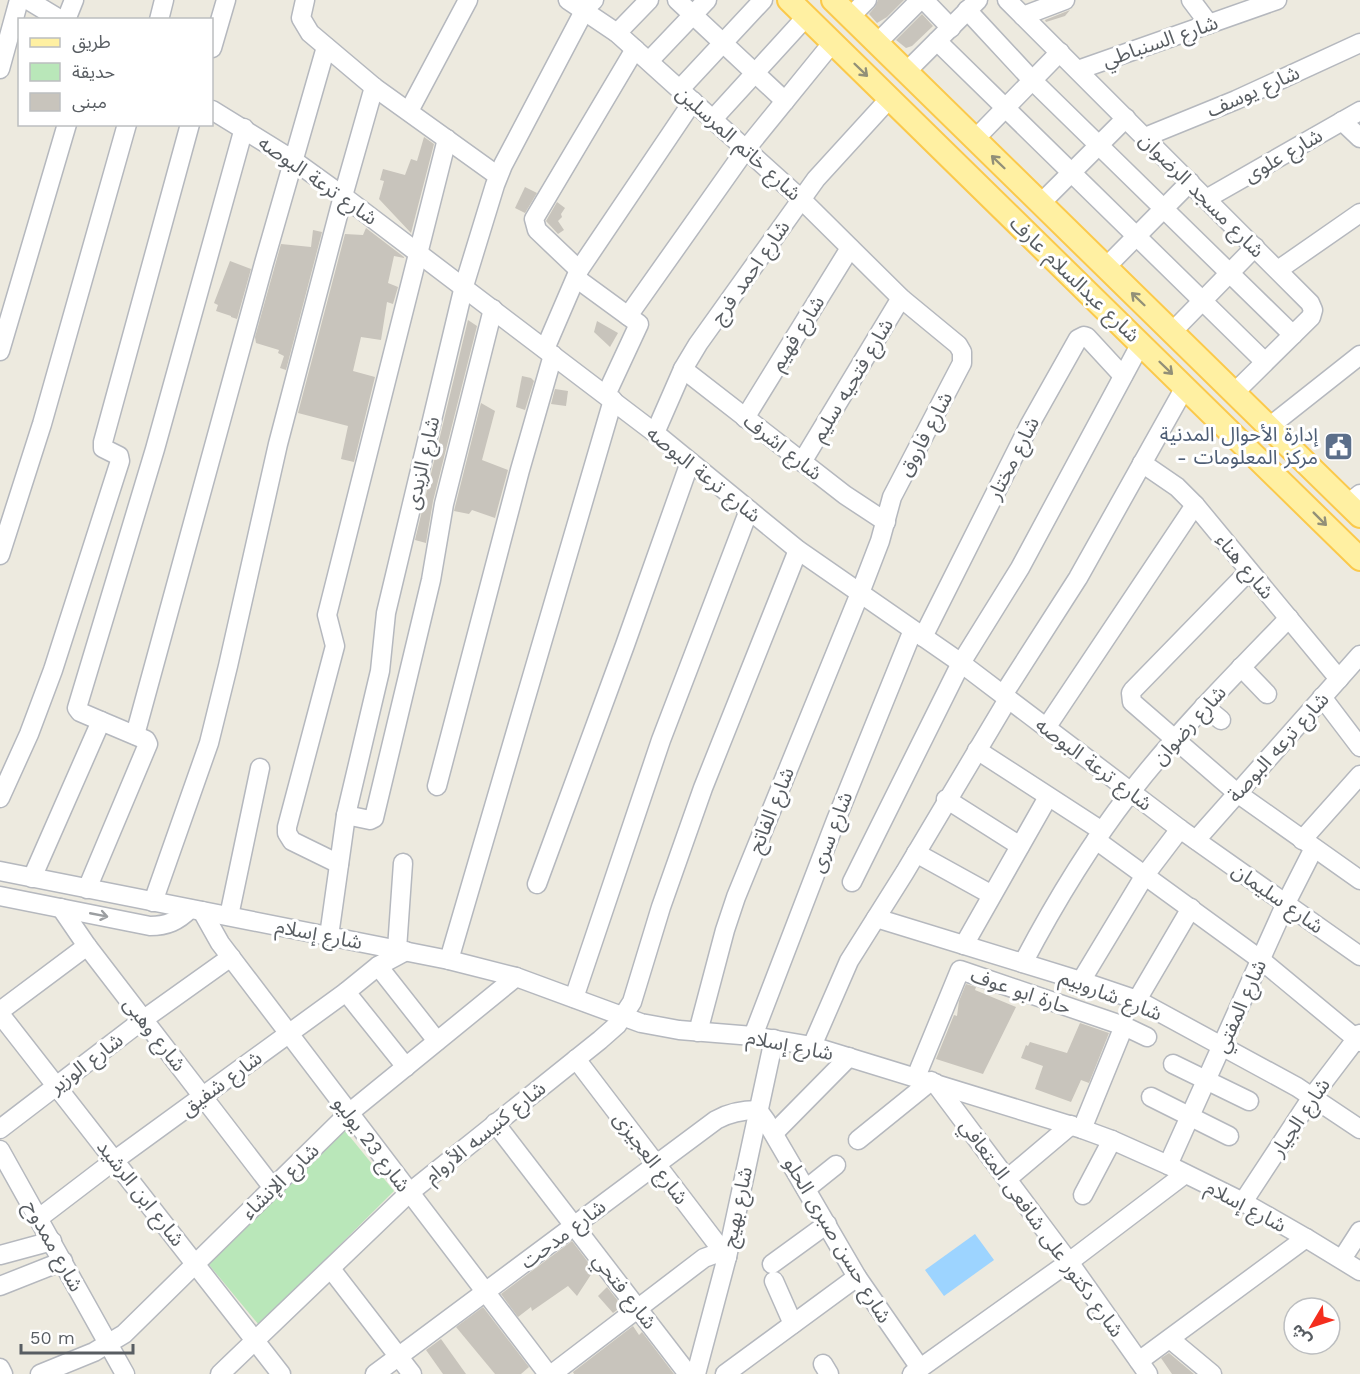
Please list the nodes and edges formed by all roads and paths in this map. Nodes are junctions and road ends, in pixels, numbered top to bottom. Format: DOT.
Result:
graph roads {
  1 [pos="19,0"];
  2 [pos="28,0"];
  3 [pos="74,0"];
  4 [pos="164,0"];
  5 [pos="226,0"];
  6 [pos="305,0"];
  7 [pos="468,0"];
  8 [pos="649,0"];
  9 [pos="677,0"];
  10 [pos="707,0"];
  11 [pos="763,0"];
  12 [pos="789,0"];
  13 [pos="833,0"];
  14 [pos="867,0"];
  15 [pos="922,0"];
  16 [pos="1007,0"];
  17 [pos="1065,0"];
  18 [pos="1191,0"];
  19 [pos="1277,0"];
  20 [pos="581,4"];
  21 [pos="973,5"];
  22 [pos="693,15"];
  23 [pos="1023,16"];
  24 [pos="806,17"];
  25 [pos="850,17"];
  26 [pos="58,18"];
  27 [pos="67,18"];
  28 [pos="160,18"];
  29 [pos="1209,24"];
  30 [pos="951,28"];
  31 [pos="617,33"];
  32 [pos="937,41"];
  33 [pos="833,42"];
  34 [pos="723,43"];
  35 [pos="877,43"];
  36 [pos="1360,43"];
  37 [pos="213,45"];
  38 [pos="326,47"];
  39 [pos="1060,52"];
  40 [pos="642,55"];
  41 [pos="0,69"];
  42 [pos="1078,70"];
  43 [pos="906,72"];
  44 [pos="756,73"];
  45 [pos="1032,80"];
  46 [pos="374,87"];
  47 [pos="686,95"];
  48 [pos="890,98"];
  49 [pos="785,101"];
  50 [pos="1005,108"];
  51 [pos="213,111"];
  52 [pos="409,111"];
  53 [pos="1360,111"];
  54 [pos="1126,118"];
  55 [pos="713,119"];
  56 [pos="1342,121"];
  57 [pos="66,126"];
  58 [pos="126,126"];
  59 [pos="189,126"];
  60 [pos="244,129"];
  61 [pos="1144,137"];
  62 [pos="1360,138"];
  63 [pos="447,139"];
  64 [pos="975,139"];
  65 [pos="1099,145"];
  66 [pos="747,149"];
  67 [pos="293,160"];
  68 [pos="1071,173"];
  69 [pos="498,176"];
  70 [pos="1190,182"];
  71 [pos="343,196"];
  72 [pos="801,199"];
  73 [pos="1206,199"];
  74 [pos="1040,204"];
  75 [pos="1164,208"];
  76 [pos="1360,213"];
  77 [pos="1136,236"];
  78 [pos="1255,247"];
  79 [pos="850,248"];
  80 [pos="418,252"];
  81 [pos="1106,267"];
  82 [pos="1278,270"];
  83 [pos="1230,273"];
  84 [pos="577,274"];
  85 [pos="464,286"];
  86 [pos="901,298"];
  87 [pos="1202,301"];
  88 [pos="494,309"];
  89 [pos="628,316"];
  90 [pos="1172,332"];
  91 [pos="1293,335"];
  92 [pos="1141,343"];
  93 [pos="0,351"];
  94 [pos="549,352"];
  95 [pos="1360,355"];
  96 [pos="1265,362"];
  97 [pos="683,369"];
  98 [pos="1123,376"];
  99 [pos="1185,387"];
  100 [pos="1234,393"];
  101 [pos="609,398"];
  102 [pos="745,418"];
  103 [pos="1273,431"];
  104 [pos="655,433"];
  105 [pos="690,462"];
  106 [pos="802,462"];
  107 [pos="1262,462"];
  108 [pos="1142,463"];
  109 [pos="1324,481"];
  110 [pos="1301,500"];
  111 [pos="1356,504"];
  112 [pos="1195,505"];
  113 [pos="749,510"];
  114 [pos="886,522"];
  115 [pos="798,550"];
  116 [pos="0,555"];
  117 [pos="1360,559"];
  118 [pos="1249,571"];
  119 [pos="860,593"];
  120 [pos="1289,618"];
  121 [pos="918,633"];
  122 [pos="1360,655"];
  123 [pos="961,663"];
  124 [pos="1241,667"];
  125 [pos="1339,678"];
  126 [pos="1267,694"];
  127 [pos="1005,697"];
  128 [pos="1322,697"];
  129 [pos="1204,706"];
  130 [pos="1221,720"];
  131 [pos="101,721"];
  132 [pos="1046,728"];
  133 [pos="135,735"];
  134 [pos="1175,739"];
  135 [pos="1360,747"];
  136 [pos="977,750"];
  137 [pos="260,768"];
  138 [pos="1360,775"];
  139 [pos="437,786"];
  140 [pos="1130,792"];
  141 [pos="1237,793"];
  142 [pos="1048,797"];
  143 [pos="0,798"];
  144 [pos="946,799"];
  145 [pos="346,815"];
  146 [pos="1180,829"];
  147 [pos="1099,836"];
  148 [pos="1196,840"];
  149 [pos="1308,844"];
  150 [pos="1020,846"];
  151 [pos="916,853"];
  152 [pos="403,863"];
  153 [pos="339,864"];
  154 [pos="0,872"];
  155 [pos="1357,872"];
  156 [pos="1145,875"];
  157 [pos="32,878"];
  158 [pos="852,882"];
  159 [pos="537,884"];
  160 [pos="87,889"];
  161 [pos="992,895"];
  162 [pos="0,896"];
  163 [pos="153,902"];
  164 [pos="1286,903"];
  165 [pos="62,908"];
  166 [pos="1191,908"];
  167 [pos="196,910"];
  168 [pos="229,916"];
  169 [pos="876,918"];
  170 [pos="329,936"];
  171 [pos="964,945"];
  172 [pos="87,946"];
  173 [pos="402,950"];
  174 [pos="1360,956"];
  175 [pos="231,957"];
  176 [pos="449,960"];
  177 [pos="1261,960"];
  178 [pos="1023,963"];
  179 [pos="378,966"];
  180 [pos="516,977"];
  181 [pos="1081,981"];
  182 [pos="346,993"];
  183 [pos="574,998"];
  184 [pos="1137,1000"];
  185 [pos="0,1012"];
  186 [pos="623,1017"];
  187 [pos="144,1019"];
  188 [pos="1124,1026"];
  189 [pos="698,1032"];
  190 [pos="289,1034"];
  191 [pos="753,1036"];
  192 [pos="1147,1037"];
  193 [pos="1359,1038"];
  194 [pos="774,1039"];
  195 [pos="438,1041"];
  196 [pos="1222,1046"];
  197 [pos="812,1047"];
  198 [pos="849,1057"];
  199 [pos="576,1059"];
  200 [pos="1173,1064"];
  201 [pos="406,1067"];
  202 [pos="1207,1079"];
  203 [pos="927,1080"];
  204 [pos="56,1085"];
  205 [pos="203,1096"];
  206 [pos="1151,1097"];
  207 [pos="1312,1097"];
  208 [pos="1249,1101"];
  209 [pos="758,1110"];
  210 [pos="349,1113"];
  211 [pos="1190,1116"];
  212 [pos="495,1123"];
  213 [pos="1077,1127"];
  214 [pos="0,1130"];
  215 [pos="1360,1130"];
  216 [pos="774,1133"];
  217 [pos="1229,1136"];
  218 [pos="858,1140"];
  219 [pos="1112,1140"];
  220 [pos="0,1150"];
  221 [pos="115,1160"];
  222 [pos="656,1165"];
  223 [pos="836,1165"];
  224 [pos="1168,1165"];
  225 [pos="1185,1174"];
  226 [pos="1007,1179"];
  227 [pos="273,1188"];
  228 [pos="806,1189"];
  229 [pos="409,1193"];
  230 [pos="1083,1195"];
  231 [pos="1243,1202"];
  232 [pos="39,1218"];
  233 [pos="827,1224"];
  234 [pos="574,1226"];
  235 [pos="1360,1231"];
  236 [pos="1306,1238"];
  237 [pos="52,1241"];
  238 [pos="0,1255"];
  239 [pos="727,1257"];
  240 [pos="1342,1259"];
  241 [pos="63,1261"];
  242 [pos="1069,1262"];
  243 [pos="196,1264"];
  244 [pos="331,1269"];
  245 [pos="1360,1271"];
  246 [pos="857,1277"];
  247 [pos="0,1286"];
  248 [pos="485,1292"];
  249 [pos="637,1308"];
  250 [pos="793,1324"];
  251 [pos="1170,1339"];
  252 [pos="256,1340"];
  253 [pos="110,1344"];
  254 [pos="398,1356"];
  255 [pos="0,1368"];
  256 [pos="1144,1368"];
  257 [pos="916,1371"];
  258 [pos="3,1374"];
  259 [pos="40,1374"];
  260 [pos="125,1374"];
  261 [pos="220,1374"];
  262 [pos="281,1374"];
  263 [pos="375,1374"];
  264 [pos="412,1374"];
  265 [pos="550,1374"];
  266 [pos="688,1374"];
  267 [pos="696,1374"];
  268 [pos="725,1374"];
  269 [pos="1212,1374"];
  1 -- 41 [label="street"];
  2 -- 26 [label="street"];
  3 -- 27 [label="street"];
  4 -- 28 [label="street"];
  5 -- 37 [label="street"];
  6 -- 38 [label="street"];
  7 -- 52 [label="street"];
  8 -- 31 [label="street"];
  9 -- 22 [label="street"];
  10 -- 22 [label="street"];
  11 -- 34 [label="street"];
  12 -- 24 [label="main road, شارع عبدالسلام عارف"];
  13 -- 25 [label="main road, شارع عبدالسلام عارف"];
  14 -- 25 [label="street"];
  15 -- 30 [label="street"];
  15 -- 35 [label="street"];
  16 -- 23 [label="street, شارع مسجد الرضوان"];
  17 -- 23 [label="street"];
  18 -- 29 [label="street"];
  19 -- 29 [label="street, شارع السنباطي"];
  20 -- 31 [label="street, شارع خاتم المرسلين"];
  20 -- 69 [label="street, شارع الزيدى"];
  21 -- 30 [label="street"];
  21 -- 45 [label="street"];
  22 -- 34 [label="street"];
  22 -- 40 [label="street"];
  23 -- 39 [label="street, شارع مسجد الرضوان"];
  24 -- 33 [label="main road, شارع عبدالسلام عارف"];
  24 -- 44 [label="street"];
  25 -- 35 [label="main road, شارع عبدالسلام عارف"];
  29 -- 42 [label="street, شارع السنباطي"];
  30 -- 32 [label="street"];
  31 -- 40 [label="street, شارع خاتم المرسلين"];
  32 -- 43 [label="street"];
  32 -- 50 [label="street"];
  33 -- 48 [label="main road, شارع عبدالسلام عارف, one-way"];
  33 -- 49 [label="street"];
  34 -- 44 [label="street"];
  34 -- 47 [label="street"];
  35 -- 43 [label="main road, شارع عبدالسلام عارف"];
  36 -- 61 [label="street, شارع يوسف"];
  38 -- 46 [label="street"];
  38 -- 67 [label="street"];
  39 -- 42 [label="street, شارع مسجد الرضوان"];
  39 -- 45 [label="street"];
  40 -- 47 [label="street, شارع خاتم المرسلين"];
  40 -- 84 [label="street"];
  42 -- 54 [label="street, شارع مسجد الرضوان"];
  43 -- 64 [label="main road, شارع عبدالسلام عارف"];
  44 -- 49 [label="street"];
  44 -- 55 [label="street"];
  45 -- 50 [label="street"];
  45 -- 65 [label="street"];
  46 -- 52 [label="street"];
  46 -- 71 [label="street"];
  47 -- 55 [label="street, شارع خاتم المرسلين"];
  47 -- 84 [label="street"];
  48 -- 72 [label="street, شارع احمد فرج"];
  48 -- 92 [label="main road, شارع عبدالسلام عارف"];
  49 -- 66 [label="street"];
  50 -- 64 [label="street"];
  50 -- 68 [label="street"];
  51 -- 60 [label="street, شارع ترعة البوصه"];
  52 -- 63 [label="street"];
  53 -- 56 [label="street, شارع علوى"];
  54 -- 61 [label="street, شارع مسجد الرضوان"];
  54 -- 65 [label="street"];
  55 -- 66 [label="street, شارع خاتم المرسلين"];
  56 -- 62 [label="street"];
  56 -- 73 [label="street, شارع علوى"];
  57 -- 93 [label="street"];
  58 -- 116 [label="street"];
  59 -- 143 [label="street"];
  60 -- 67 [label="street, شارع ترعة البوصه"];
  60 -- 131 [label="street"];
  61 -- 70 [label="street, شارع مسجد الرضوان"];
  63 -- 69 [label="street"];
  63 -- 80 [label="street"];
  74 -- 64 [label="main road, شارع عبدالسلام عارف, one-way"];
  65 -- 68 [label="street"];
  65 -- 75 [label="street"];
  66 -- 72 [label="street, شارع خاتم المرسلين"];
  66 -- 89 [label="street"];
  67 -- 71 [label="street, شارع ترعة البوصه"];
  67 -- 133 [label="street"];
  68 -- 74 [label="street"];
  68 -- 77 [label="street"];
  69 -- 85 [label="street, شارع الزيدى"];
  70 -- 73 [label="street, شارع مسجد الرضوان"];
  70 -- 75 [label="street"];
  71 -- 80 [label="street, شارع ترعة البوصه"];
  71 -- 163 [label="street"];
  72 -- 79 [label="street, شارع خاتم المرسلين"];
  72 -- 97 [label="street, شارع احمد فرج"];
  73 -- 78 [label="street, شارع مسجد الرضوان"];
  74 -- 81 [label="main road, شارع عبدالسلام عارف"];
  75 -- 77 [label="street"];
  75 -- 83 [label="street"];
  76 -- 82 [label="street"];
  77 -- 81 [label="street"];
  77 -- 87 [label="street"];
  78 -- 82 [label="street, شارع مسجد الرضوان"];
  78 -- 83 [label="street"];
  79 -- 86 [label="street, شارع خاتم المرسلين"];
  79 -- 102 [label="street, شارع فهيم"];
  80 -- 85 [label="street, شارع ترعة البوصه"];
  80 -- 153 [label="street"];
  90 -- 81 [label="main road, شارع عبدالسلام عارف, one-way"];
  82 -- 91 [label="street, شارع مسجد الرضوان"];
  83 -- 87 [label="street"];
  83 -- 91 [label="street"];
  84 -- 89 [label="street"];
  84 -- 94 [label="street"];
  85 -- 88 [label="street, شارع ترعة البوصه"];
  85 -- 145 [label="street, شارع الزيدى"];
  86 -- 106 [label="street, شارع فتحيه سليم"];
  86 -- 114 [label="street, شارع فاروق"];
  87 -- 90 [label="street"];
  87 -- 96 [label="street"];
  88 -- 94 [label="street, شارع ترعة البوصه"];
  88 -- 145 [label="street"];
  89 -- 101 [label="street"];
  90 -- 100 [label="main road, شارع عبدالسلام عارف"];
  91 -- 96 [label="street, شارع مسجد الرضوان"];
  92 -- 98 [label="street"];
  92 -- 99 [label="main road, شارع عبدالسلام عارف, one-way"];
  94 -- 101 [label="street, شارع ترعة البوصه"];
  94 -- 139 [label="street"];
  95 -- 103 [label="street"];
  96 -- 100 [label="street, شارع مسجد الرضوان"];
  97 -- 102 [label="street, شارع اشرف"];
  97 -- 104 [label="street, شارع احمد فرج"];
  98 -- 121 [label="street, شارع مختار"];
  98 -- 123 [label="street"];
  99 -- 107 [label="main road, شارع عبدالسلام عارف"];
  99 -- 108 [label="street"];
  100 -- 103 [label="main road, شارع عبدالسلام عارف"];
  101 -- 104 [label="street, شارع ترعة البوصه"];
  101 -- 176 [label="street"];
  102 -- 106 [label="street, شارع اشرف"];
  103 -- 107 [label="main road"];
  103 -- 109 [label="main road, شارع عبدالسلام عارف"];
  104 -- 105 [label="street, شارع ترعة البوصه"];
  105 -- 113 [label="street, شارع ترعة البوصه"];
  105 -- 159 [label="street"];
  106 -- 114 [label="street, شارع اشرف"];
  107 -- 110 [label="main road, شارع عبدالسلام عارف"];
  108 -- 112 [label="street, شارع هناء"];
  108 -- 127 [label="street"];
  109 -- 110 [label="main road"];
  109 -- 111 [label="main road, شارع عبدالسلام عارف"];
  110 -- 117 [label="main road, شارع عبدالسلام عارف, one-way"];
  112 -- 118 [label="street, شارع هناء"];
  112 -- 132 [label="street"];
  113 -- 115 [label="street, شارع ترعة البوصه"];
  113 -- 183 [label="street"];
  114 -- 119 [label="street, شارع فاروق"];
  115 -- 119 [label="street, شارع ترعة البوصه"];
  115 -- 186 [label="street"];
  118 -- 120 [label="street, شارع هناء"];
  118 -- 134 [label="street"];
  119 -- 121 [label="street, شارع ترعة البوصه"];
  119 -- 189 [label="street, شارع الفاتح"];
  120 -- 124 [label="street, شارع رضوان"];
  120 -- 125 [label="street, شارع هناء"];
  121 -- 123 [label="street, شارع ترعة البوصه"];
  121 -- 191 [label="street, شارع سرى"];
  122 -- 125 [label="street, شارع ترعه البوصة"];
  123 -- 127 [label="street, شارع ترعة البوصه"];
  123 -- 158 [label="street"];
  124 -- 126 [label="street"];
  124 -- 129 [label="street, شارع رضوان"];
  125 -- 128 [label="street, شارع ترعه البوصة"];
  127 -- 132 [label="street, شارع ترعة البوصه"];
  127 -- 136 [label="street"];
  128 -- 135 [label="street"];
  128 -- 141 [label="street, شارع ترعه البوصة"];
  129 -- 130 [label="street"];
  129 -- 134 [label="street, شارع رضوان"];
  131 -- 133 [label="street"];
  131 -- 157 [label="street"];
  132 -- 140 [label="street, شارع ترعة البوصه"];
  133 -- 160 [label="street"];
  134 -- 140 [label="street, شارع رضوان"];
  134 -- 141 [label="street"];
  136 -- 142 [label="street"];
  136 -- 144 [label="street"];
  137 -- 168 [label="street"];
  138 -- 149 [label="street, شارع المفتي"];
  140 -- 146 [label="street, شارع ترعة البوصه"];
  140 -- 147 [label="street, شارع رضوان"];
  141 -- 148 [label="street, شارع ترعه البوصة"];
  141 -- 149 [label="street"];
  142 -- 147 [label="street"];
  142 -- 150 [label="street"];
  144 -- 150 [label="street"];
  144 -- 151 [label="street"];
  145 -- 153 [label="street, شارع الزيدى"];
  146 -- 148 [label="street, شارع ترعة البوصه"];
  146 -- 156 [label="street"];
  147 -- 156 [label="street"];
  147 -- 178 [label="street, شارع رضوان"];
  148 -- 164 [label="street, شارع سليمان"];
  149 -- 155 [label="street"];
  149 -- 164 [label="street, شارع المفتي"];
  150 -- 161 [label="street"];
  151 -- 161 [label="street"];
  151 -- 169 [label="street"];
  152 -- 173 [label="street"];
  153 -- 170 [label="street, شارع الزيدى"];
  154 -- 157 [label="street, شارع إسلام"];
  156 -- 166 [label="street"];
  156 -- 181 [label="street"];
  157 -- 160 [label="street, شارع إسلام"];
  160 -- 163 [label="street, شارع إسلام"];
  161 -- 171 [label="street"];
  162 -- 165 [label="street"];
  163 -- 167 [label="street, شارع إسلام"];
  164 -- 174 [label="street, شارع سليمان"];
  164 -- 177 [label="street, شارع المفتي"];
  165 -- 167 [label="street, one-way"];
  165 -- 172 [label="street, شارع وهبى"];
  166 -- 177 [label="street"];
  166 -- 184 [label="street"];
  167 -- 168 [label="street, شارع إسلام"];
  167 -- 175 [label="street, شارع 23 يوليو"];
  168 -- 170 [label="street, شارع إسلام"];
  169 -- 171 [label="street, شارع شاروبيم"];
  169 -- 197 [label="street"];
  170 -- 173 [label="street, شارع إسلام"];
  171 -- 178 [label="street, شارع شاروبيم"];
  172 -- 185 [label="street"];
  172 -- 187 [label="street, شارع وهبى"];
  173 -- 176 [label="street, شارع إسلام"];
  173 -- 179 [label="street, شارع شفيق"];
  175 -- 187 [label="street, شارع الوزير"];
  175 -- 190 [label="street, شارع 23 يوليو"];
  176 -- 180 [label="street, شارع إسلام"];
  177 -- 193 [label="street"];
  177 -- 196 [label="street, شارع المفتي"];
  178 -- 181 [label="street, شارع شاروبيم"];
  179 -- 182 [label="street, شارع شفيق"];
  179 -- 195 [label="street"];
  180 -- 183 [label="street, شارع إسلام"];
  180 -- 195 [label="street, شارع الإنشاء"];
  181 -- 184 [label="street, شارع شاروبيم"];
  182 -- 190 [label="street, شارع شفيق"];
  182 -- 201 [label="street"];
  183 -- 186 [label="street, شارع إسلام"];
  184 -- 196 [label="street, شارع شاروبيم"];
  185 -- 204 [label="street, شارع ابن الرشيد"];
  186 -- 189 [label="street, شارع إسلام"];
  186 -- 199 [label="street, شارع كنيسه الأروام"];
  187 -- 204 [label="street, شارع الوزير"];
  187 -- 205 [label="street, شارع وهبى"];
  188 -- 192 [label="street"];
  188 -- 203 [label="street, حارة ابو عوف"];
  188 -- 213 [label="street"];
  189 -- 191 [label="street, شارع إسلام"];
  190 -- 205 [label="street, شارع شفيق"];
  190 -- 210 [label="street, شارع 23 يوليو"];
  191 -- 194 [label="street, شارع إسلام"];
  193 -- 207 [label="street, شارع الجيار"];
  194 -- 197 [label="street, شارع إسلام"];
  194 -- 209 [label="street, شارع بهيج"];
  195 -- 201 [label="street, شارع الإنشاء"];
  196 -- 202 [label="street, شارع المفتي"];
  196 -- 207 [label="street, شارع شاروبيم"];
  197 -- 198 [label="street, شارع إسلام"];
  198 -- 203 [label="street, شارع إسلام"];
  198 -- 216 [label="street"];
  199 -- 212 [label="street, شارع كنيسه الأروام"];
  199 -- 222 [label="street, شارع العجيزى"];
  200 -- 202 [label="street"];
  201 -- 210 [label="street, شارع الإنشاء"];
  202 -- 208 [label="street"];
  202 -- 211 [label="street, شارع المفتي"];
  203 -- 213 [label="street, شارع إسلام"];
  203 -- 218 [label="street"];
  203 -- 226 [label="street, شارع دكتور على شافعى المتعافي"];
  204 -- 214 [label="street, شارع الوزير"];
  204 -- 221 [label="street, شارع ابن الرشيد"];
  205 -- 221 [label="street, شارع شفيق"];
  205 -- 227 [label="street, شارع وهبى"];
  206 -- 211 [label="street"];
  207 -- 215 [label="street, شارع شاروبيم"];
  207 -- 231 [label="street, شارع الجيار"];
  209 -- 216 [label="street, شارع حسن صبرى الحلو"];
  209 -- 222 [label="street, شارع مدحت"];
  209 -- 239 [label="street, شارع بهيج"];
  210 -- 227 [label="street, شارع الإنشاء"];
  210 -- 229 [label="street, شارع 23 يوليو"];
  211 -- 217 [label="street"];
  211 -- 224 [label="street, شارع المفتي"];
  212 -- 229 [label="street, شارع كنيسه الأروام"];
  212 -- 234 [label="street, شارع فتحي"];
  213 -- 219 [label="street, شارع إسلام"];
  213 -- 226 [label="street"];
  216 -- 228 [label="street, شارع حسن صبرى الحلو"];
  219 -- 224 [label="street, شارع إسلام"];
  219 -- 230 [label="street"];
  220 -- 232 [label="street, شارع ممدوح"];
  221 -- 232 [label="street, شارع شفيق"];
  221 -- 243 [label="street, شارع ابن الرشيد"];
  222 -- 234 [label="street, شارع مدحت"];
  222 -- 239 [label="street, شارع العجيزى"];
  223 -- 228 [label="street"];
  224 -- 225 [label="street, شارع إسلام"];
  225 -- 231 [label="street, شارع إسلام"];
  225 -- 242 [label="street"];
  226 -- 242 [label="street, شارع دكتور على شافعى المتعافي"];
  227 -- 243 [label="street, شارع الإنشاء"];
  228 -- 233 [label="street, شارع حسن صبرى الحلو"];
  229 -- 244 [label="street, شارع كنيسه الأروام"];
  229 -- 248 [label="street, شارع 23 يوليو"];
  231 -- 236 [label="street, شارع إسلام"];
  232 -- 237 [label="street, شارع ممدوح"];
  233 -- 246 [label="street, شارع حسن صبرى الحلو"];
  233 -- 250 [label="street"];
  234 -- 248 [label="street, شارع مدحت"];
  234 -- 249 [label="street, شارع فتحي"];
  235 -- 240 [label="street"];
  236 -- 240 [label="street, شارع إسلام"];
  236 -- 251 [label="street"];
  237 -- 238 [label="street"];
  237 -- 241 [label="street, شارع ممدوح"];
  239 -- 249 [label="street"];
  239 -- 267 [label="street, شارع بهيج"];
  240 -- 245 [label="street, شارع إسلام"];
  241 -- 247 [label="street"];
  241 -- 253 [label="street, شارع ممدوح"];
  242 -- 256 [label="street, شارع دكتور على شافعى المتعافي"];
  242 -- 257 [label="street"];
  243 -- 252 [label="street, شارع ابن الرشيد"];
  243 -- 253 [label="street, شارع الإنشاء"];
  244 -- 252 [label="street, شارع كنيسه الأروام"];
  244 -- 254 [label="street"];
  246 -- 250 [label="street"];
  246 -- 257 [label="street, شارع حسن صبرى الحلو"];
  248 -- 254 [label="street, شارع مدحت"];
  248 -- 265 [label="street, شارع 23 يوليو"];
  249 -- 265 [label="street"];
  249 -- 266 [label="street, شارع فتحي"];
  250 -- 268 [label="street"];
  251 -- 256 [label="street"];
  251 -- 269 [label="street"];
  252 -- 261 [label="street, شارع كنيسه الأروام"];
  252 -- 262 [label="street, شارع ابن الرشيد"];
  253 -- 259 [label="street, شارع الإنشاء"];
  253 -- 260 [label="street, شارع ممدوح"];
  254 -- 263 [label="street, شارع مدحت"];
  254 -- 264 [label="street"];
  255 -- 258 [label="street"];
}
